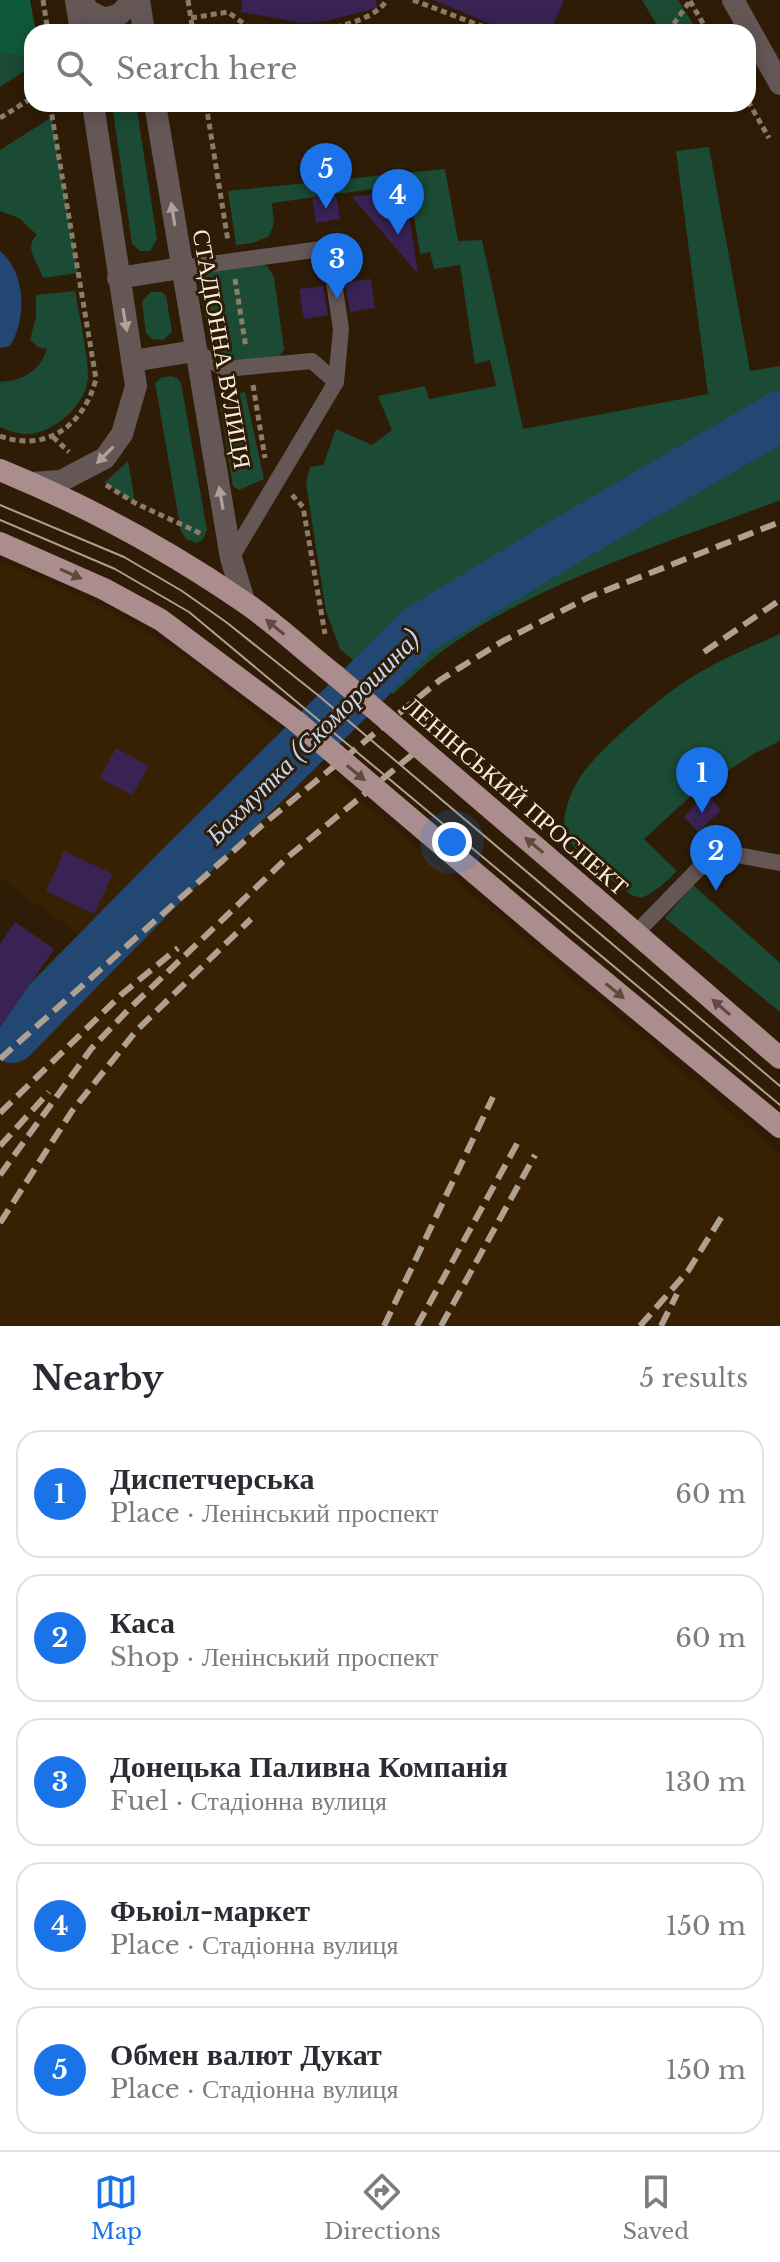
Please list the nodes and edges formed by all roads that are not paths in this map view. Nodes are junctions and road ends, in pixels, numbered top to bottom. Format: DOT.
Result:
graph roads {
  1 [pos="78,0"];
  2 [pos="133,0"];
  3 [pos="139,0"];
  4 [pos="733,0"];
  5 [pos="80,24"];
  6 [pos="143,24"];
  7 [pos="746,24"];
  8 [pos="756,41"];
  9 [pos="780,84"];
  10 [pos="94,112"];
  11 [pos="156,112"];
  12 [pos="181,268"];
  13 [pos="118,278"];
  14 [pos="195,351"];
  15 [pos="132,361"];
  16 [pos="336,382"];
  17 [pos="0,470"];
  18 [pos="31,483"];
  19 [pos="0,543"];
  20 [pos="231,558"];
  21 [pos="244,601"];
  22 [pos="780,863"];
  23 [pos="636,933"];
  24 [pos="780,1058"];
  25 [pos="780,1127"];
  1 -- 2 [label="street"];
  1 -- 5 [label="street"];
  3 -- 6 [label="street"];
  4 -- 7 [label="street"];
  8 -- 9 [label="street"];
  10 -- 13 [label="street"];
  12 -- 11 [label="street, СТАДІОННА ВУЛИЦЯ, one-way"];
  12 -- 13 [label="street"];
  12 -- 14 [label="street, СТАДІОННА ВУЛИЦЯ"];
  12 -- 16 [label="lane"];
  13 -- 15 [label="street, one-way"];
  14 -- 15 [label="street"];
  14 -- 16 [label="lane"];
  20 -- 14 [label="street, СТАДІОННА ВУЛИЦЯ, one-way"];
  15 -- 18 [label="street, one-way"];
  16 -- 20 [label="lane"];
  17 -- 18 [label="main road, ЛЕНІНСЬКИЙ ПРОСПЕКТ"];
  18 -- 21 [label="main road, ЛЕНІНСЬКИЙ ПРОСПЕКТ"];
  19 -- 25 [label="main road, one-way, bridge"];
  20 -- 21 [label="street, СТАДІОННА ВУЛИЦЯ"];
  23 -- 21 [label="main road, ЛЕНІНСЬКИЙ ПРОСПЕКТ, one-way, bridge"];
  22 -- 23 [label="lane"];
  24 -- 23 [label="main road, ЛЕНІНСЬКИЙ ПРОСПЕКТ, one-way"];
}
